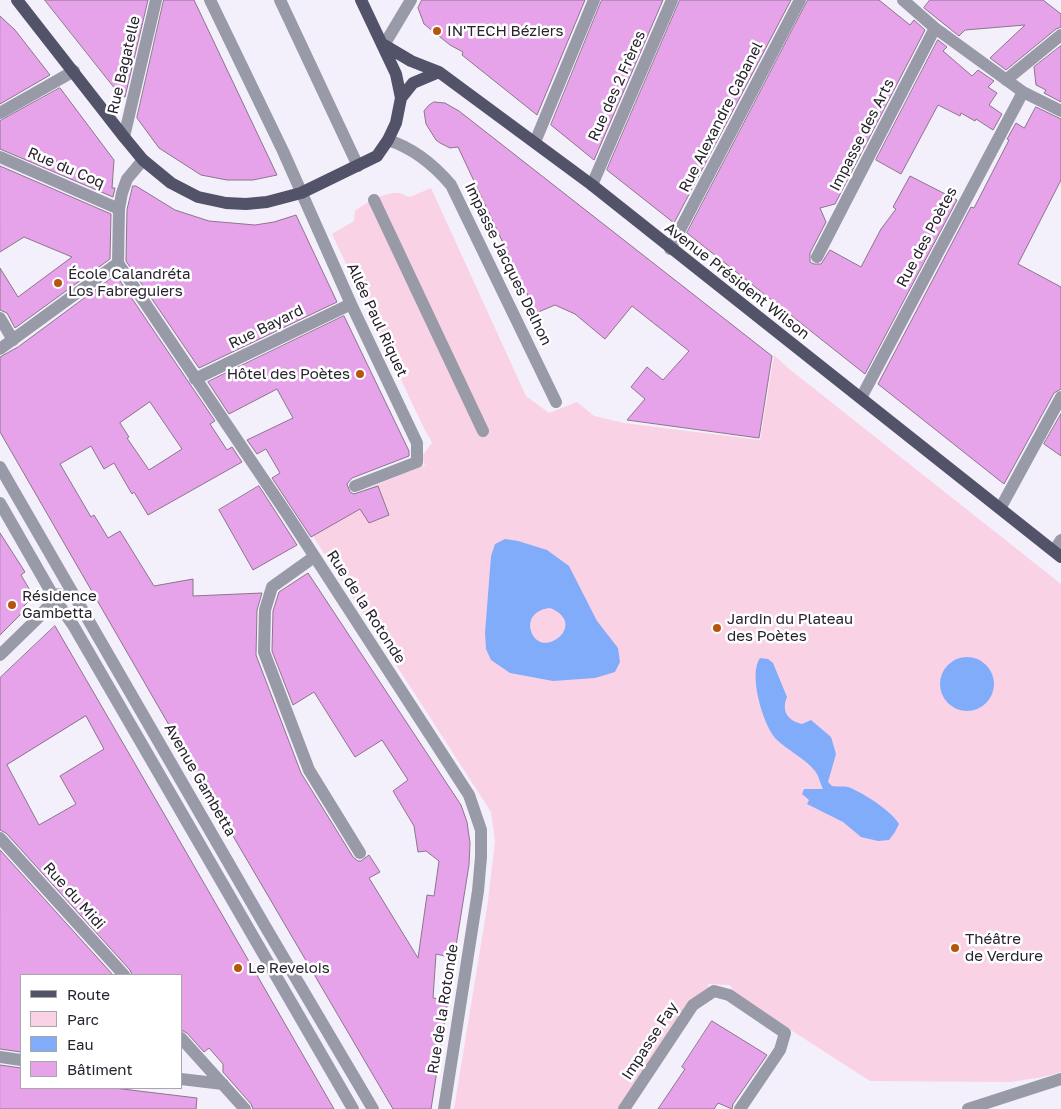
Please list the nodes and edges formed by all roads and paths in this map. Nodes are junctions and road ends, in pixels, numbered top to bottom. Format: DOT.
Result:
graph roads {
  1 [pos="17,0"];
  2 [pos="156,0"];
  3 [pos="210,0"];
  4 [pos="280,0"];
  5 [pos="361,0"];
  6 [pos="411,0"];
  7 [pos="594,0"];
  8 [pos="672,0"];
  9 [pos="800,0"];
  10 [pos="907,1"];
  11 [pos="935,28"];
  12 [pos="1061,35"];
  13 [pos="384,45"];
  14 [pos="74,71"];
  15 [pos="439,72"];
  16 [pos="1006,80"];
  17 [pos="1023,92"];
  18 [pos="401,98"];
  19 [pos="1059,107"];
  20 [pos="0,113"];
  21 [pos="124,137"];
  22 [pos="388,140"];
  23 [pos="535,142"];
  24 [pos="0,157"];
  25 [pos="143,160"];
  26 [pos="358,166"];
  27 [pos="592,185"];
  28 [pos="301,193"];
  29 [pos="374,200"];
  30 [pos="119,209"];
  31 [pos="670,249"];
  32 [pos="817,257"];
  33 [pos="118,263"];
  34 [pos="351,304"];
  35 [pos="0,318"];
  36 [pos="13,340"];
  37 [pos="0,349"];
  38 [pos="196,379"];
  39 [pos="1061,396"];
  40 [pos="861,398"];
  41 [pos="556,402"];
  42 [pos="483,431"];
  43 [pos="0,467"];
  44 [pos="355,486"];
  45 [pos="0,503"];
  46 [pos="1001,508"];
  47 [pos="1059,549"];
  48 [pos="314,557"];
  49 [pos="68,585"];
  50 [pos="55,599"];
  51 [pos="0,655"];
  52 [pos="0,838"];
  53 [pos="360,853"];
  54 [pos="274,942"];
  55 [pos="260,949"];
  56 [pos="123,974"];
  57 [pos="182,1039"];
  58 [pos="0,1058"];
  59 [pos="20,1060"];
  60 [pos="182,1079"];
  61 [pos="1061,1080"];
  62 [pos="223,1084"];
  63 [pos="245,1109"];
  64 [pos="353,1109"];
  65 [pos="373,1109"];
  66 [pos="444,1109"];
  67 [pos="624,1109"];
  68 [pos="740,1109"];
  69 [pos="968,1109"];
  1 -- 14 [label="main road"];
  2 -- 21 [label="street, Rue Bagatelle"];
  3 -- 28 [label="street, Allée Paul Riquet"];
  4 -- 26 [label="street"];
  5 -- 13 [label="main road"];
  6 -- 13 [label="street"];
  7 -- 23 [label="street"];
  8 -- 27 [label="street, Rue des 2 Frères"];
  9 -- 31 [label="street, Rue Alexandre Cabanel"];
  10 -- 11 [label="street"];
  11 -- 16 [label="street"];
  11 -- 32 [label="street, Impasse des Arts"];
  12 -- 16 [label="street"];
  13 -- 15 [label="main road, Avenue Président Wilson"];
  13 -- 18 [label="main road"];
  14 -- 20 [label="street"];
  14 -- 21 [label="main road"];
  15 -- 18 [label="main road"];
  15 -- 23 [label="main road, Avenue Président Wilson"];
  16 -- 17 [label="street"];
  17 -- 19 [label="street"];
  17 -- 40 [label="street, Rue des Poètes"];
  18 -- 22 [label="main road"];
  21 -- 25 [label="main road"];
  22 -- 26 [label="main road"];
  22 -- 41 [label="street, Impasse Jacques Delhon"];
  23 -- 27 [label="main road, Avenue Président Wilson"];
  24 -- 30 [label="street, Rue du Coq"];
  25 -- 28 [label="main road"];
  25 -- 30 [label="street"];
  26 -- 28 [label="main road"];
  27 -- 31 [label="main road, Avenue Président Wilson"];
  28 -- 34 [label="street, Allée Paul Riquet"];
  29 -- 42 [label="street"];
  30 -- 33 [label="street"];
  31 -- 40 [label="main road, Avenue Président Wilson"];
  33 -- 36 [label="street"];
  33 -- 38 [label="street, Rue de la Rotonde"];
  34 -- 38 [label="street, Rue Bayard"];
  34 -- 44 [label="street, Allée Paul Riquet"];
  35 -- 36 [label="street"];
  36 -- 37 [label="street"];
  38 -- 48 [label="street, Rue de la Rotonde"];
  39 -- 46 [label="street"];
  40 -- 46 [label="main road, Avenue Président Wilson"];
  43 -- 49 [label="street, Avenue Gambetta"];
  45 -- 50 [label="street"];
  46 -- 47 [label="main road, Avenue Président Wilson"];
  48 -- 53 [label="street"];
  48 -- 66 [label="street, Rue de la Rotonde"];
  49 -- 50 [label="street"];
  49 -- 54 [label="street, Avenue Gambetta"];
  50 -- 51 [label="street"];
  50 -- 55 [label="street"];
  52 -- 56 [label="street, Rue du Midi"];
  54 -- 55 [label="street"];
  54 -- 65 [label="street, Avenue Gambetta"];
  55 -- 64 [label="street"];
  57 -- 62 [label="street"];
  58 -- 59 [label="street"];
  60 -- 62 [label="street"];
  61 -- 69 [label="street"];
  62 -- 63 [label="street"];
  67 -- 68 [label="street, Impasse Fay"];
}
